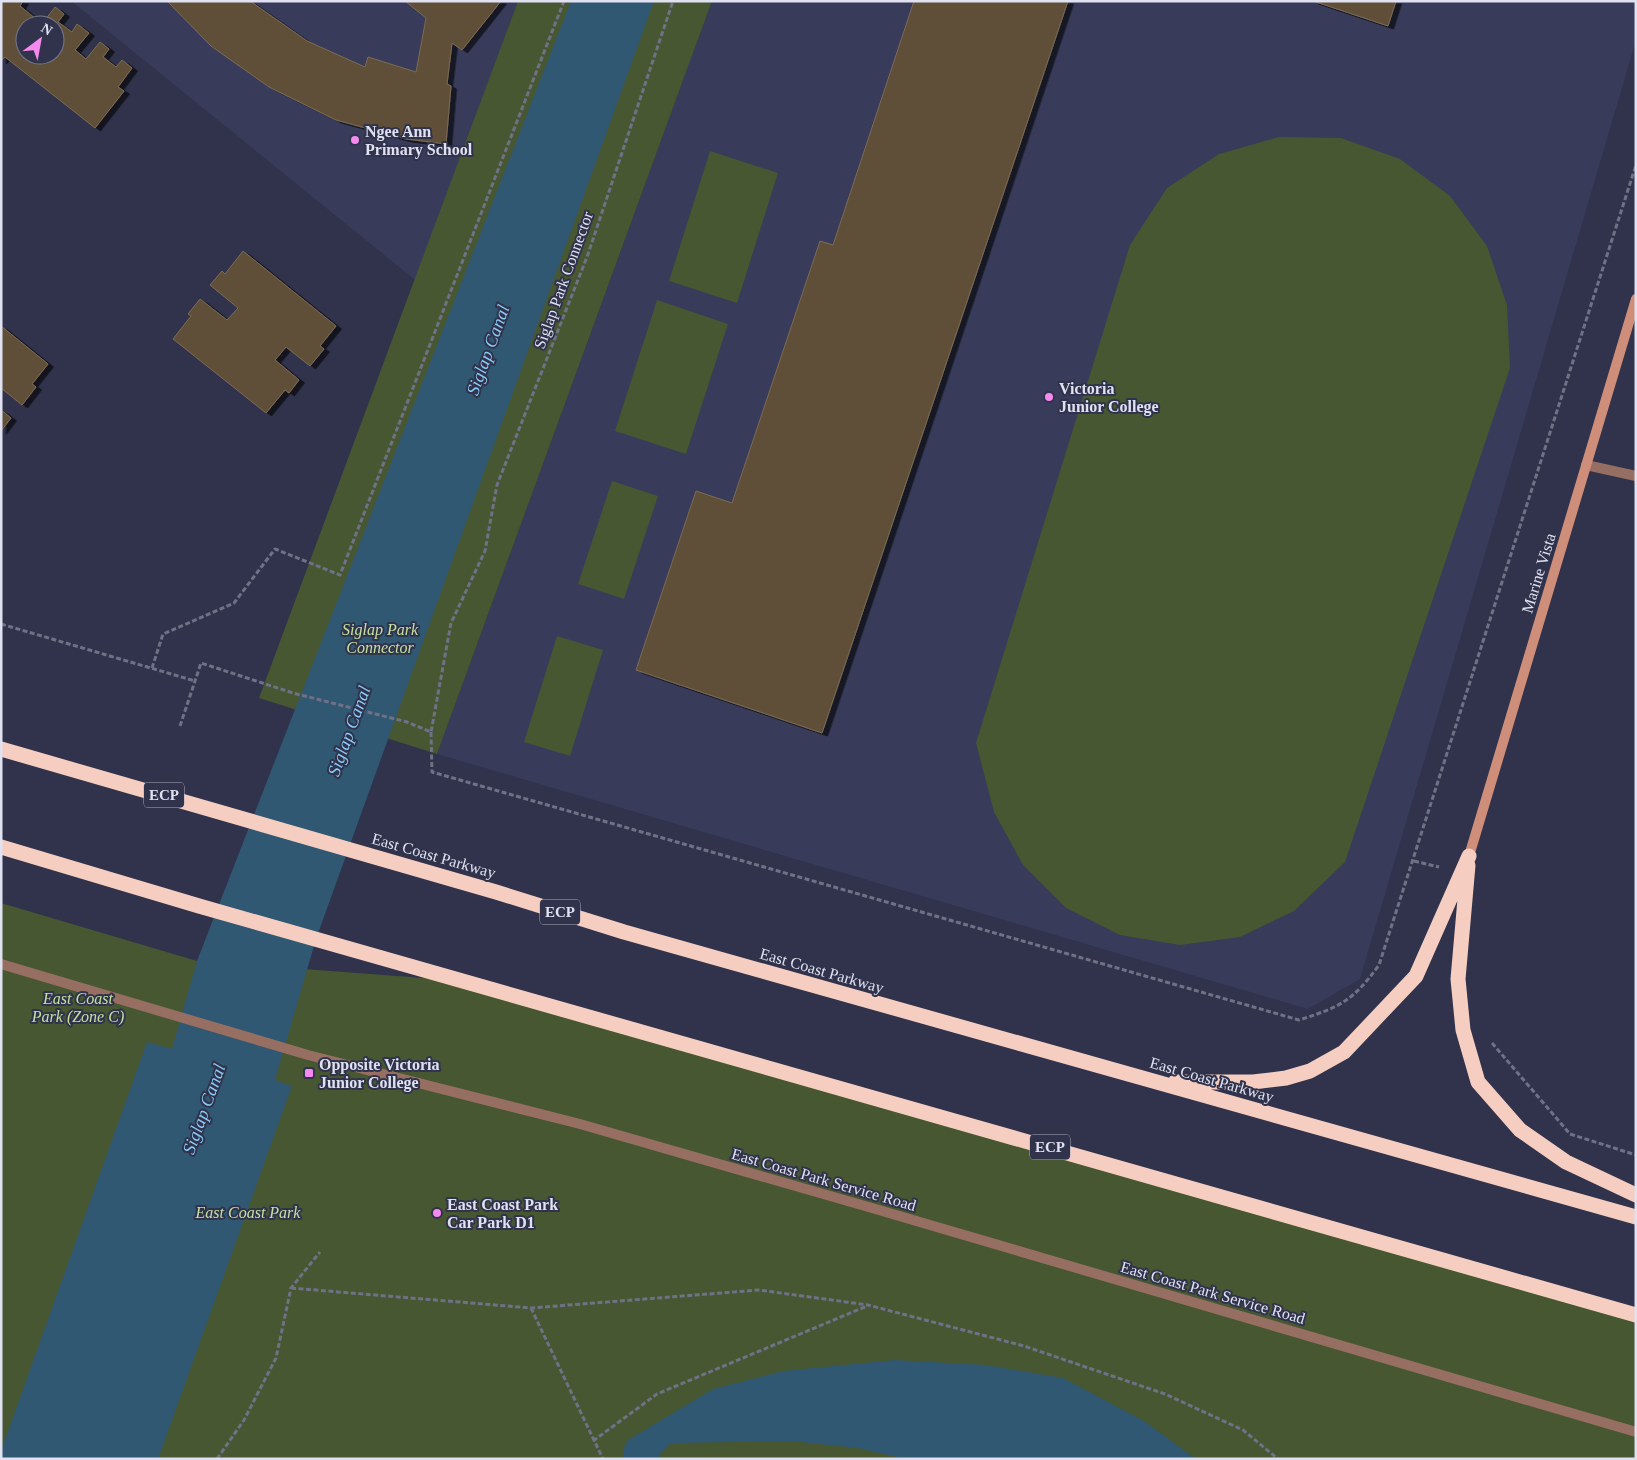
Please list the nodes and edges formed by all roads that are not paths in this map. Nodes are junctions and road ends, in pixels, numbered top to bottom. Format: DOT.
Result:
graph roads {
  1 [pos="1636,299"];
  2 [pos="1586,465"];
  3 [pos="1636,476"];
  4 [pos="1,748"];
  5 [pos="1,847"];
  6 [pos="1469,856"];
  7 [pos="1,964"];
  8 [pos="1156,1082"];
  9 [pos="1636,1195"];
  10 [pos="1636,1217"];
  11 [pos="1636,1315"];
  12 [pos="1636,1432"];
  1 -- 2 [label="street, Marine Vista"];
  2 -- 3 [label="street"];
  2 -- 6 [label="street, Marine Vista"];
  4 -- 8 [label="highway, East Coast Parkway / ECP"];
  5 -- 11 [label="highway, ECP"];
  6 -- 8 [label="highway"];
  6 -- 9 [label="highway"];
  7 -- 12 [label="street, East Coast Park Service Road"];
  8 -- 10 [label="highway, East Coast Parkway / ECP"];
}
